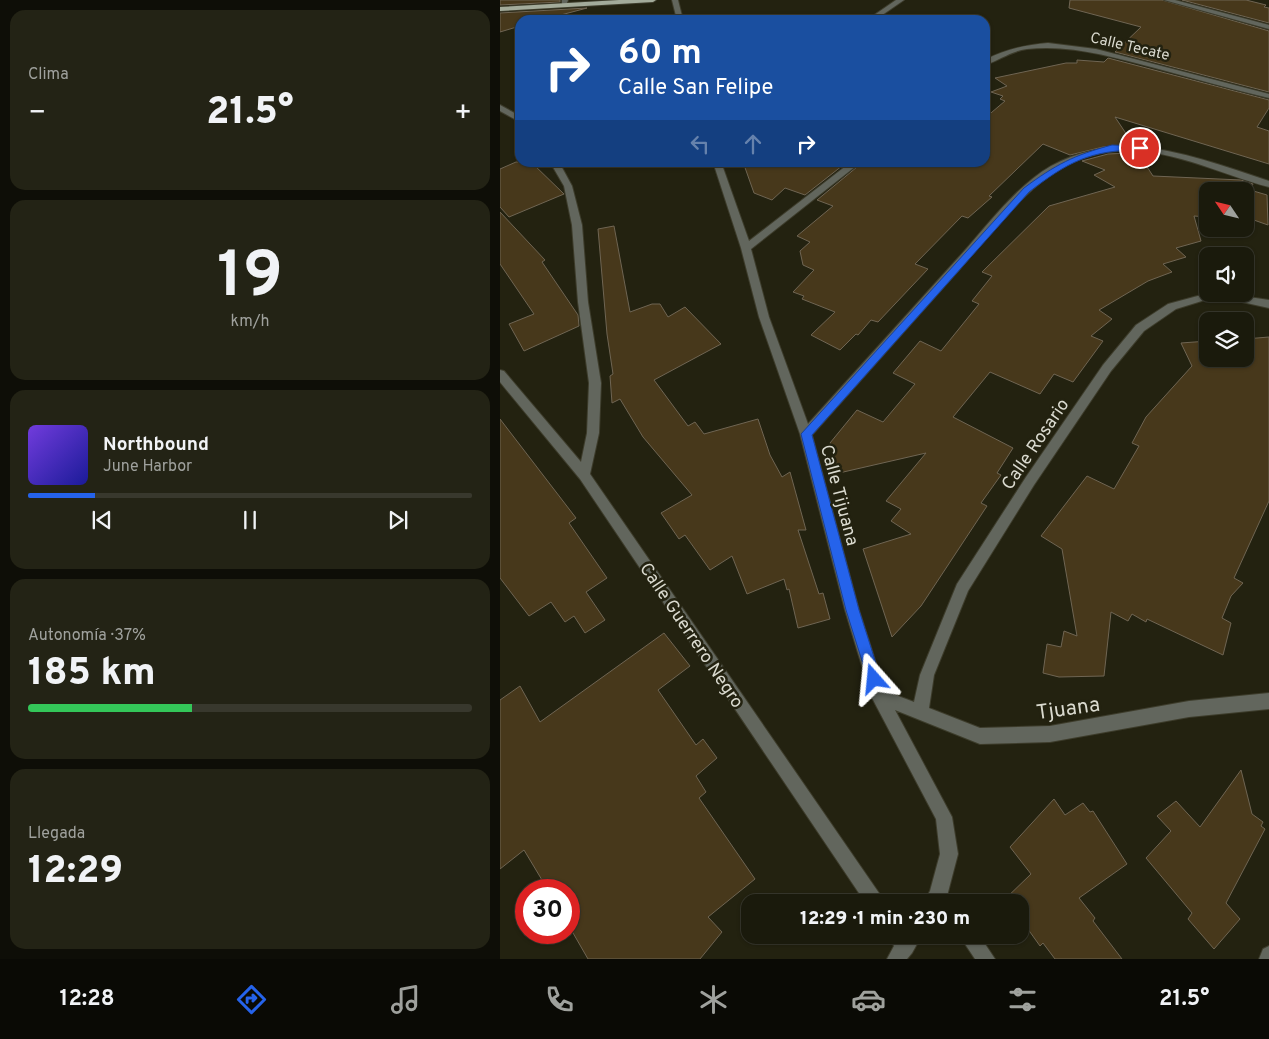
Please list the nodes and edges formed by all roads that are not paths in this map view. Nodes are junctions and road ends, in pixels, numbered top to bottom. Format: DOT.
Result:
graph roads {
  1 [pos="653,0"];
  2 [pos="675,0"];
  3 [pos="901,0"];
  4 [pos="1167,0"];
  5 [pos="564,2"];
  6 [pos="500,9"];
  7 [pos="679,15"];
  8 [pos="878,15"];
  9 [pos="1269,27"];
  10 [pos="990,60"];
  11 [pos="1269,96"];
  12 [pos="500,107"];
  13 [pos="515,117"];
  14 [pos="557,167"];
  15 [pos="719,167"];
  16 [pos="850,167"];
  17 [pos="1269,184"];
  18 [pos="746,248"];
  19 [pos="1269,304"];
  20 [pos="500,374"];
  21 [pos="806,434"];
  22 [pos="584,475"];
  23 [pos="879,696"];
  24 [pos="1269,701"];
  25 [pos="920,713"];
  26 [pos="870,894"];
  27 [pos="939,894"];
  28 [pos="975,944"];
  29 [pos="986,959"];
  1 -- 5 [label="main road"];
  2 -- 7 [label="street"];
  3 -- 8 [label="street"];
  4 -- 9 [label="street"];
  5 -- 6 [label="main road"];
  10 -- 11 [label="street, Calle Tecate"];
  12 -- 13 [label="street"];
  14 -- 22 [label="street"];
  15 -- 18 [label="street, Calle Tijuana"];
  16 -- 18 [label="street"];
  17 -- 21 [label="street"];
  18 -- 21 [label="street, Calle Tijuana"];
  19 -- 25 [label="street, Calle Rosario"];
  20 -- 22 [label="street, Calle Guerrero Negro"];
  21 -- 23 [label="street, Calle Tijuana"];
  22 -- 26 [label="street, Calle Guerrero Negro"];
  23 -- 25 [label="street, Tjuana"];
  23 -- 27 [label="street, Calle Tijuana"];
  24 -- 25 [label="street, Tjuana"];
  28 -- 29 [label="street"];
}
